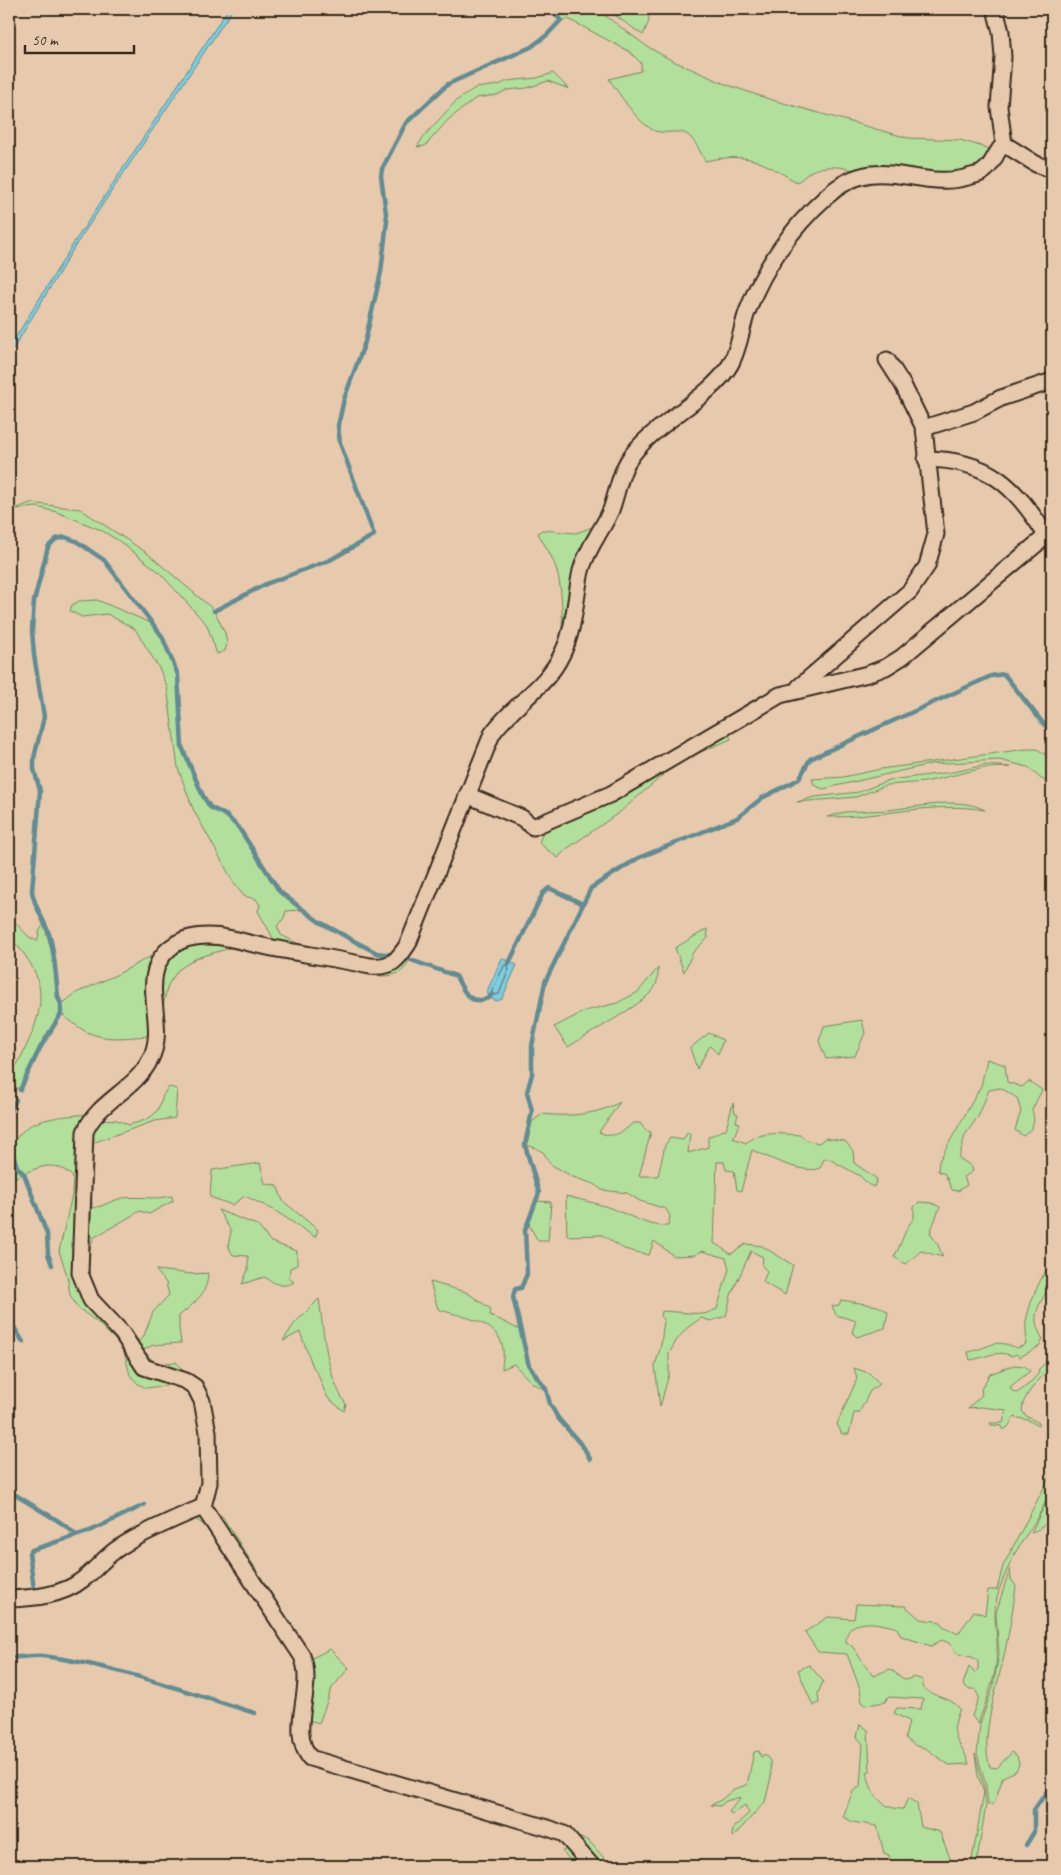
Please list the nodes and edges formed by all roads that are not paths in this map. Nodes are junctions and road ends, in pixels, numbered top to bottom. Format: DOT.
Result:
graph roads {
  1 [pos="995,9"];
  2 [pos="1004,144"];
  3 [pos="1052,170"];
  4 [pos="887,360"];
  5 [pos="1052,383"];
  6 [pos="924,428"];
  7 [pos="926,459"];
  8 [pos="1049,533"];
  9 [pos="796,690"];
  10 [pos="467,795"];
  11 [pos="203,1507"];
  12 [pos="9,1600"];
  13 [pos="592,1866"];
  1 -- 2 [label="street"];
  2 -- 3 [label="street"];
  2 -- 10 [label="street"];
  4 -- 6 [label="street"];
  5 -- 6 [label="street"];
  6 -- 7 [label="street"];
  7 -- 8 [label="street"];
  7 -- 9 [label="street"];
  8 -- 9 [label="street"];
  9 -- 10 [label="street"];
  10 -- 11 [label="street"];
  11 -- 12 [label="street"];
  11 -- 13 [label="street"];
}
